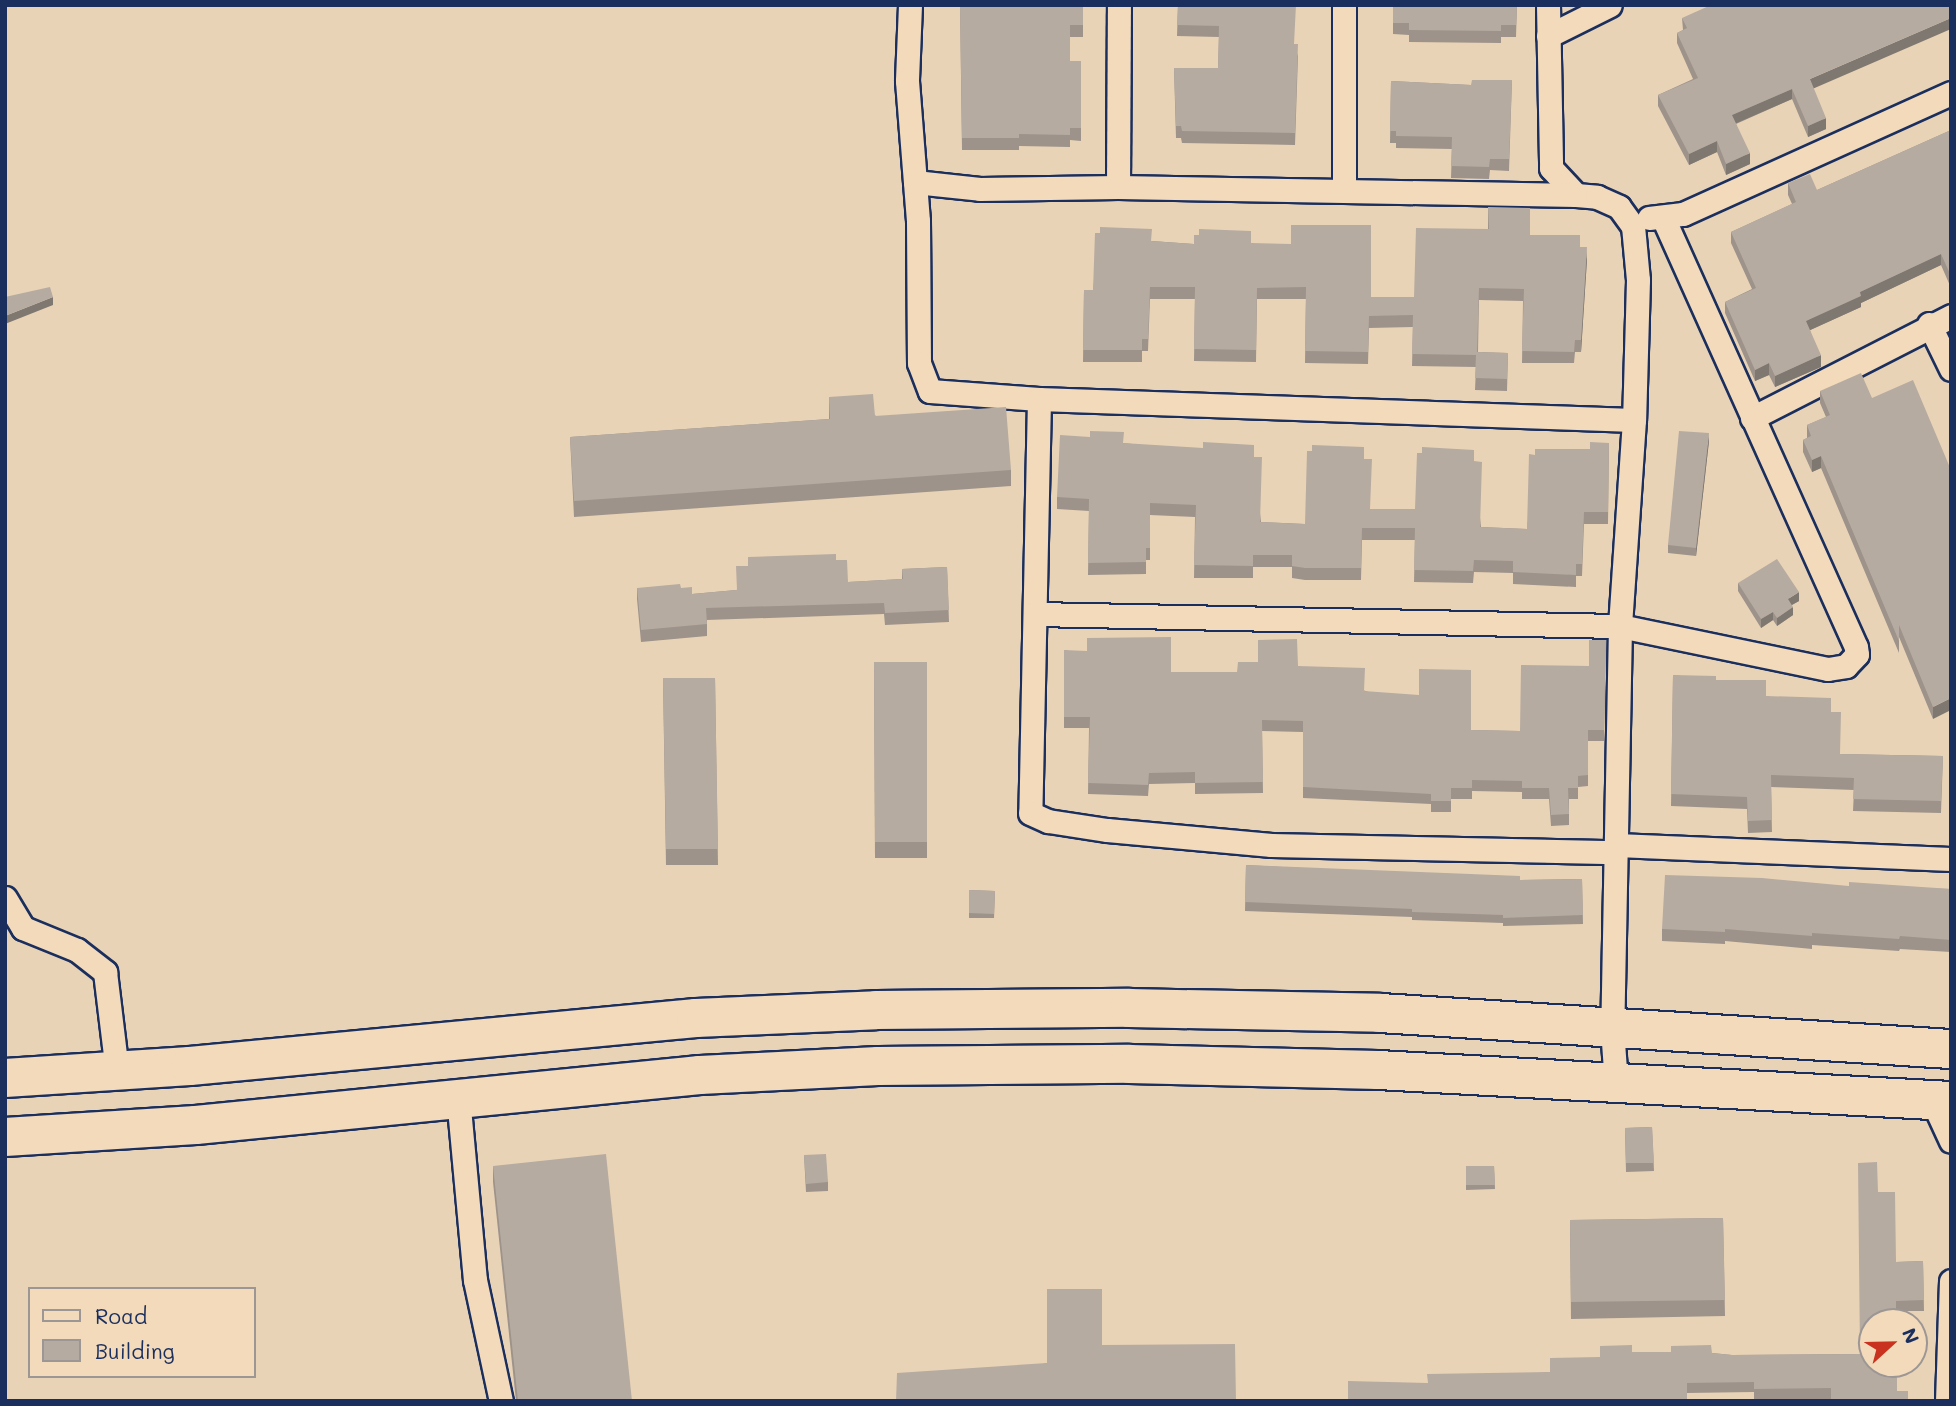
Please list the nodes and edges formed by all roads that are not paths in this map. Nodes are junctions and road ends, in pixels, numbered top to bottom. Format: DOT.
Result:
graph roads {
  1 [pos="909,5"];
  2 [pos="1119,5"];
  3 [pos="1344,5"];
  4 [pos="1548,5"];
  5 [pos="1610,5"];
  6 [pos="1548,36"];
  7 [pos="1951,93"];
  8 [pos="915,182"];
  9 [pos="1118,187"];
  10 [pos="1344,190"];
  11 [pos="1576,195"];
  12 [pos="1663,218"];
  13 [pos="1633,226"];
  14 [pos="1951,316"];
  15 [pos="1929,324"];
  16 [pos="1951,369"];
  17 [pos="1039,399"];
  18 [pos="1752,418"];
  19 [pos="1634,420"];
  20 [pos="1035,614"];
  21 [pos="1620,626"];
  22 [pos="1616,848"];
  23 [pos="1951,859"];
  24 [pos="5,898"];
  25 [pos="1612,1028"];
  26 [pos="1951,1049"];
  27 [pos="117,1071"];
  28 [pos="5,1078"];
  29 [pos="1616,1084"];
  30 [pos="458,1097"];
  31 [pos="1941,1101"];
  32 [pos="5,1137"];
  33 [pos="1951,1141"];
  34 [pos="1951,1281"];
  35 [pos="501,1401"];
  36 [pos="1947,1401"];
  1 -- 8 [label="street"];
  2 -- 9 [label="street"];
  3 -- 10 [label="street"];
  4 -- 6 [label="street"];
  5 -- 6 [label="street"];
  6 -- 11 [label="street"];
  7 -- 12 [label="street"];
  8 -- 9 [label="street"];
  8 -- 17 [label="street"];
  9 -- 10 [label="street"];
  10 -- 11 [label="street"];
  11 -- 13 [label="street"];
  12 -- 13 [label="street"];
  12 -- 18 [label="street"];
  13 -- 19 [label="street"];
  14 -- 15 [label="street"];
  15 -- 16 [label="street"];
  15 -- 18 [label="street"];
  17 -- 19 [label="street"];
  17 -- 20 [label="street"];
  18 -- 21 [label="street"];
  19 -- 21 [label="street"];
  20 -- 21 [label="street"];
  20 -- 22 [label="street"];
  21 -- 22 [label="street"];
  22 -- 23 [label="street"];
  22 -- 25 [label="street"];
  24 -- 27 [label="street"];
  25 -- 26 [label="highway"];
  25 -- 27 [label="highway"];
  25 -- 29 [label="street"];
  27 -- 28 [label="highway"];
  29 -- 30 [label="highway"];
  29 -- 31 [label="highway"];
  30 -- 32 [label="highway"];
  30 -- 35 [label="street"];
  31 -- 33 [label="street"];
  34 -- 36 [label="street"];
}
